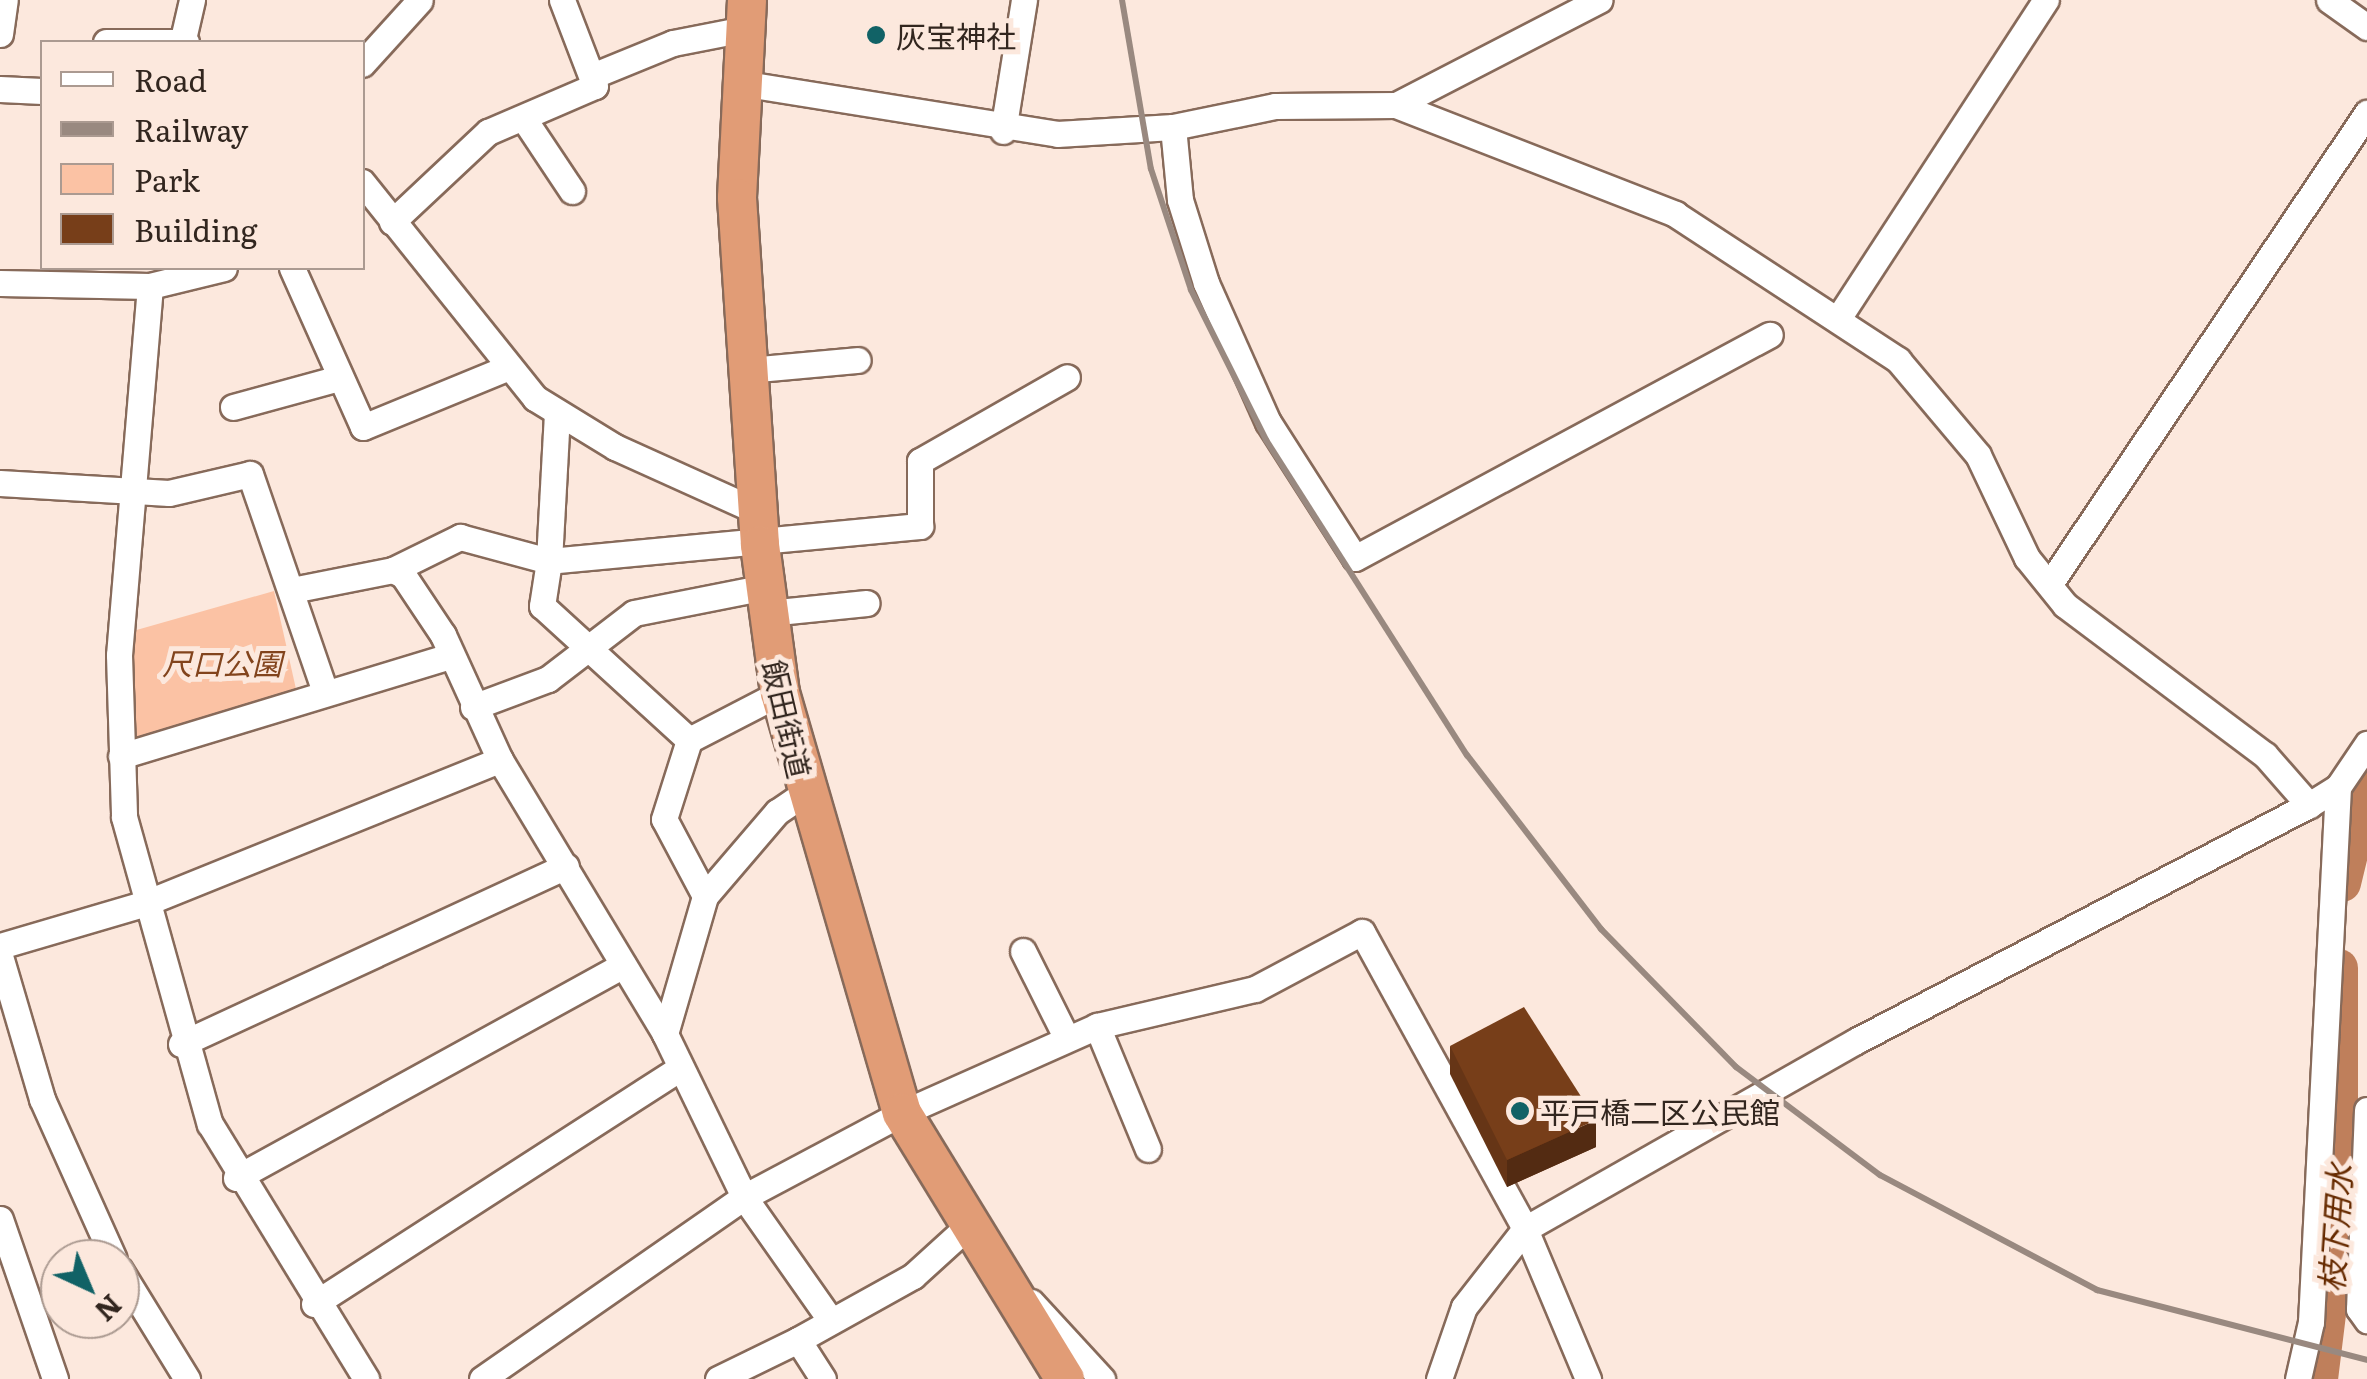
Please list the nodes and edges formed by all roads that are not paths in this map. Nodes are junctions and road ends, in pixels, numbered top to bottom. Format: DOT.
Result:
graph roads {
  1 [pos="6,0"];
  2 [pos="192,0"];
  3 [pos="420,0"];
  4 [pos="562,0"];
  5 [pos="1024,0"];
  6 [pos="1598,0"];
  7 [pos="2046,0"];
  8 [pos="2329,0"];
  9 [pos="746,14"];
  10 [pos="2367,27"];
  11 [pos="0,34"];
  12 [pos="185,40"];
  13 [pos="365,61"];
  14 [pos="597,74"];
  15 [pos="740,83"];
  16 [pos="0,89"];
  17 [pos="40,91"];
  18 [pos="1396,105"];
  19 [pos="2367,113"];
  20 [pos="526,122"];
  21 [pos="1172,127"];
  22 [pos="1004,131"];
  23 [pos="365,186"];
  24 [pos="572,191"];
  25 [pos="392,222"];
  26 [pos="216,270"];
  27 [pos="293,270"];
  28 [pos="0,284"];
  29 [pos="150,286"];
  30 [pos="1839,317"];
  31 [pos="1770,335"];
  32 [pos="858,360"];
  33 [pos="506,368"];
  34 [pos="748,370"];
  35 [pos="340,378"];
  36 [pos="1066,378"];
  37 [pos="233,407"];
  38 [pos="557,413"];
  39 [pos="0,484"];
  40 [pos="137,494"];
  41 [pos="758,528"];
  42 [pos="549,561"];
  43 [pos="393,570"];
  44 [pos="2051,582"];
  45 [pos="292,590"];
  46 [pos="766,600"];
  47 [pos="866,603"];
  48 [pos="585,652"];
  49 [pos="451,656"];
  50 [pos="325,692"];
  51 [pos="780,693"];
  52 [pos="473,708"];
  53 [pos="689,740"];
  54 [pos="2367,744"];
  55 [pos="121,756"];
  56 [pos="500,760"];
  57 [pos="2352,787"];
  58 [pos="805,793"];
  59 [pos="2309,805"];
  60 [pos="566,866"];
  61 [pos="705,896"];
  62 [pos="143,904"];
  63 [pos="0,946"];
  64 [pos="1023,950"];
  65 [pos="0,956"];
  66 [pos="623,965"];
  67 [pos="1097,1026"];
  68 [pos="664,1034"];
  69 [pos="1066,1038"];
  70 [pos="181,1044"];
  71 [pos="678,1069"];
  72 [pos="2367,1110"];
  73 [pos="902,1112"];
  74 [pos="1148,1149"];
  75 [pos="236,1178"];
  76 [pos="744,1198"];
  77 [pos="0,1219"];
  78 [pos="968,1226"];
  79 [pos="1525,1229"];
  80 [pos="105,1239"];
  81 [pos="1003,1273"];
  82 [pos="140,1303"];
  83 [pos="314,1304"];
  84 [pos="2367,1320"];
  85 [pos="831,1321"];
  86 [pos="798,1340"];
  87 [pos="55,1379"];
  88 [pos="187,1379"];
  89 [pos="366,1379"];
  90 [pos="482,1379"];
  91 [pos="718,1379"];
  92 [pos="822,1379"];
  93 [pos="1065,1379"];
  94 [pos="1102,1379"];
  95 [pos="1439,1379"];
  96 [pos="1588,1379"];
  97 [pos="2298,1379"];
  1 -- 11 [label="street"];
  2 -- 12 [label="street"];
  3 -- 13 [label="street"];
  4 -- 14 [label="street"];
  5 -- 22 [label="street"];
  6 -- 18 [label="street"];
  7 -- 30 [label="street"];
  8 -- 10 [label="street"];
  9 -- 14 [label="street"];
  9 -- 15 [label="highway, 飯田街道"];
  14 -- 20 [label="street"];
  15 -- 22 [label="street"];
  15 -- 34 [label="highway, 飯田街道"];
  16 -- 17 [label="street"];
  18 -- 21 [label="street"];
  18 -- 30 [label="street"];
  19 -- 44 [label="street"];
  20 -- 24 [label="street"];
  20 -- 25 [label="street"];
  21 -- 22 [label="street"];
  21 -- 31 [label="street"];
  23 -- 25 [label="street"];
  25 -- 33 [label="street"];
  26 -- 29 [label="street"];
  27 -- 35 [label="street"];
  28 -- 29 [label="street"];
  29 -- 40 [label="street"];
  30 -- 44 [label="street"];
  32 -- 34 [label="street"];
  33 -- 35 [label="street"];
  33 -- 38 [label="street"];
  34 -- 41 [label="highway, 飯田街道"];
  35 -- 37 [label="street"];
  36 -- 41 [label="street"];
  38 -- 41 [label="street"];
  38 -- 42 [label="street"];
  39 -- 40 [label="street"];
  40 -- 45 [label="street"];
  40 -- 55 [label="street"];
  41 -- 42 [label="street"];
  41 -- 46 [label="highway, 飯田街道"];
  42 -- 43 [label="street"];
  42 -- 48 [label="street"];
  43 -- 45 [label="street"];
  43 -- 49 [label="street"];
  44 -- 59 [label="street"];
  45 -- 50 [label="street"];
  46 -- 47 [label="street"];
  46 -- 48 [label="street"];
  46 -- 51 [label="highway, 飯田街道"];
  48 -- 52 [label="street"];
  48 -- 53 [label="street"];
  49 -- 50 [label="street"];
  49 -- 52 [label="street"];
  50 -- 55 [label="street"];
  51 -- 53 [label="street"];
  51 -- 58 [label="highway, 飯田街道"];
  52 -- 56 [label="street"];
  53 -- 61 [label="street"];
  54 -- 57 [label="street"];
  55 -- 62 [label="street"];
  56 -- 60 [label="street"];
  56 -- 62 [label="street"];
  57 -- 59 [label="street"];
  57 -- 97 [label="street"];
  58 -- 61 [label="street"];
  58 -- 73 [label="highway, 飯田街道"];
  59 -- 79 [label="street"];
  60 -- 66 [label="street"];
  60 -- 70 [label="street"];
  61 -- 68 [label="street"];
  62 -- 63 [label="street"];
  62 -- 70 [label="street"];
  64 -- 69 [label="street"];
  65 -- 80 [label="street"];
  66 -- 68 [label="street"];
  66 -- 75 [label="street"];
  67 -- 69 [label="street"];
  67 -- 74 [label="street"];
  67 -- 79 [label="street"];
  68 -- 71 [label="street"];
  69 -- 73 [label="street"];
  70 -- 75 [label="street"];
  71 -- 76 [label="street"];
  71 -- 83 [label="street"];
  72 -- 84 [label="street"];
  73 -- 76 [label="street"];
  73 -- 78 [label="highway, 飯田街道"];
  75 -- 83 [label="street"];
  76 -- 85 [label="street"];
  76 -- 90 [label="street"];
  77 -- 87 [label="street"];
  78 -- 81 [label="highway, 飯田街道"];
  78 -- 85 [label="street"];
  79 -- 95 [label="street"];
  79 -- 96 [label="street"];
  81 -- 93 [label="highway, 飯田街道"];
  81 -- 94 [label="street"];
  82 -- 88 [label="street"];
  83 -- 89 [label="street"];
  85 -- 86 [label="street"];
  86 -- 91 [label="street"];
  86 -- 92 [label="street"];
}
